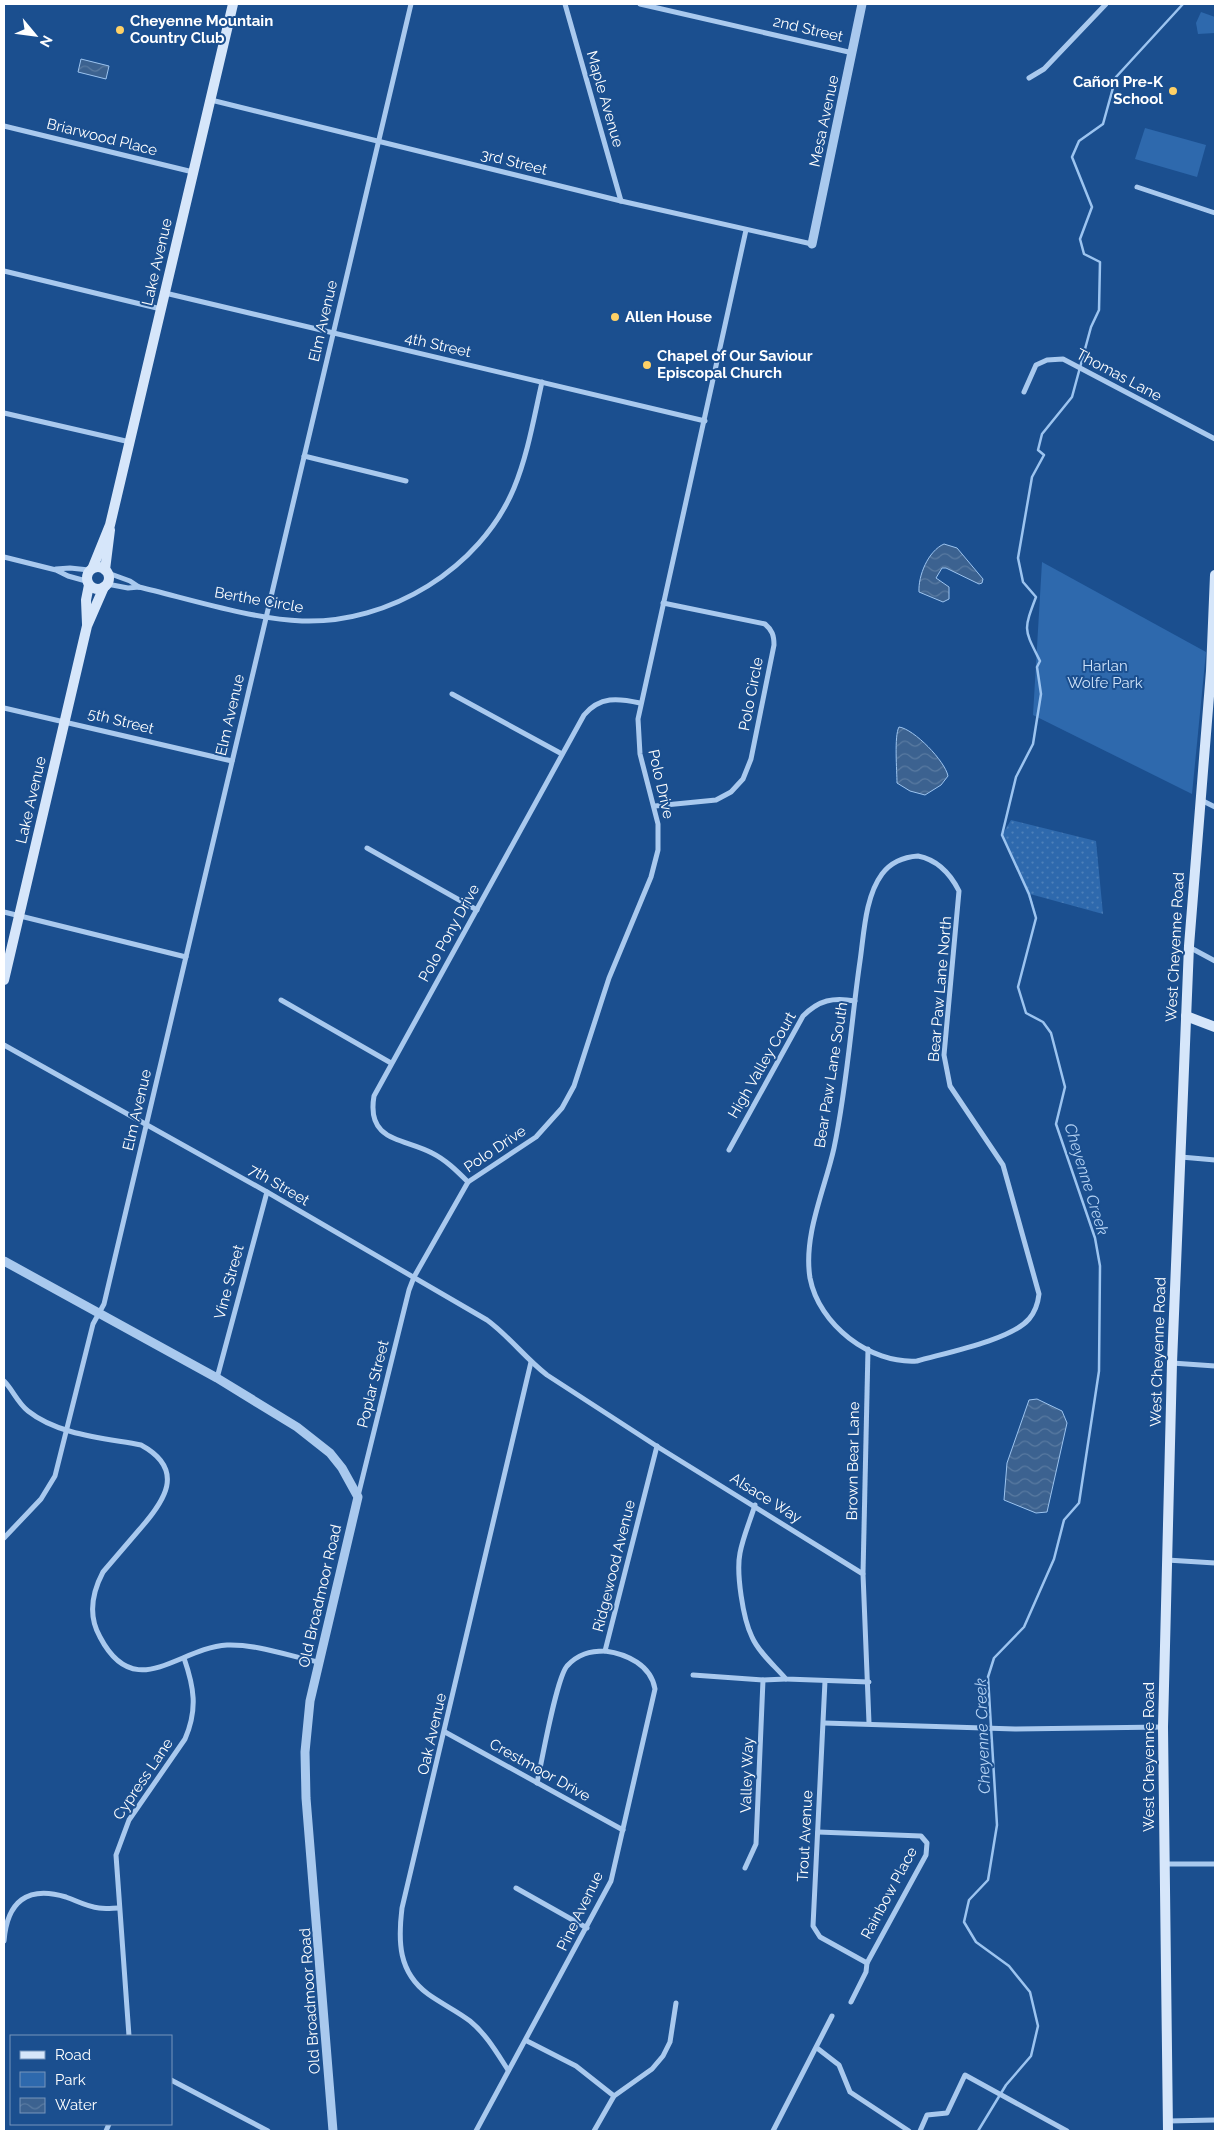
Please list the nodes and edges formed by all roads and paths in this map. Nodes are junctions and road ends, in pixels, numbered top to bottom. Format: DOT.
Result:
graph roads {
  1 [pos="234,4"];
  2 [pos="411,4"];
  3 [pos="565,4"];
  4 [pos="640,4"];
  5 [pos="862,4"];
  6 [pos="1106,4"];
  7 [pos="852,52"];
  8 [pos="1029,78"];
  9 [pos="211,100"];
  10 [pos="4,126"];
  11 [pos="379,141"];
  12 [pos="194,172"];
  13 [pos="1136,187"];
  14 [pos="621,201"];
  15 [pos="1215,213"];
  16 [pos="746,230"];
  17 [pos="812,244"];
  18 [pos="4,271"];
  19 [pos="165,293"];
  20 [pos="161,309"];
  21 [pos="333,333"];
  22 [pos="542,382"];
  23 [pos="1024,392"];
  24 [pos="4,413"];
  25 [pos="705,422"];
  26 [pos="1215,439"];
  27 [pos="130,442"];
  28 [pos="304,456"];
  29 [pos="406,481"];
  30 [pos="110,527"];
  31 [pos="4,557"];
  32 [pos="91,569"];
  33 [pos="56,570"];
  34 [pos="107,572"];
  35 [pos="1215,575"];
  36 [pos="88,583"];
  37 [pos="106,586"];
  38 [pos="139,587"];
  39 [pos="663,603"];
  40 [pos="265,617"];
  41 [pos="87,626"];
  42 [pos="452,694"];
  43 [pos="640,703"];
  44 [pos="4,708"];
  45 [pos="65,720"];
  46 [pos="562,754"];
  47 [pos="232,761"];
  48 [pos="1201,800"];
  49 [pos="655,806"];
  50 [pos="1215,807"];
  51 [pos="367,848"];
  52 [pos="908,857"];
  53 [pos="477,910"];
  54 [pos="4,912"];
  55 [pos="19,916"];
  56 [pos="1188,946"];
  57 [pos="186,957"];
  58 [pos="1215,961"];
  59 [pos="4,980"];
  60 [pos="281,1000"];
  61 [pos="855,1001"];
  62 [pos="1186,1016"];
  63 [pos="1215,1027"];
  64 [pos="4,1045"];
  65 [pos="391,1063"];
  66 [pos="147,1124"];
  67 [pos="729,1150"];
  68 [pos="1181,1157"];
  69 [pos="1215,1160"];
  70 [pos="468,1182"];
  71 [pos="267,1192"];
  72 [pos="4,1261"];
  73 [pos="414,1277"];
  74 [pos="99,1315"];
  75 [pos="868,1349"];
  76 [pos="531,1362"];
  77 [pos="1172,1363"];
  78 [pos="1215,1366"];
  79 [pos="216,1378"];
  80 [pos="4,1381"];
  81 [pos="67,1430"];
  82 [pos="657,1446"];
  83 [pos="358,1497"];
  84 [pos="755,1505"];
  85 [pos="4,1538"];
  86 [pos="1167,1560"];
  87 [pos="1215,1563"];
  88 [pos="863,1574"];
  89 [pos="605,1650"];
  90 [pos="184,1658"];
  91 [pos="318,1662"];
  92 [pos="693,1675"];
  93 [pos="786,1679"];
  94 [pos="763,1680"];
  95 [pos="825,1681"];
  96 [pos="869,1682"];
  97 [pos="824,1723"];
  98 [pos="869,1723"];
  99 [pos="1163,1727"];
  100 [pos="445,1732"];
  101 [pos="537,1783"];
  102 [pos="623,1830"];
  103 [pos="818,1832"];
  104 [pos="1164,1864"];
  105 [pos="1215,1864"];
  106 [pos="745,1868"];
  107 [pos="516,1888"];
  108 [pos="119,1908"];
  109 [pos="587,1928"];
  110 [pos="4,1941"];
  111 [pos="867,1963"];
  112 [pos="851,2002"];
  113 [pos="676,2003"];
  114 [pos="832,2016"];
  115 [pos="129,2035"];
  116 [pos="527,2040"];
  117 [pos="817,2048"];
  118 [pos="508,2070"];
  119 [pos="172,2081"];
  120 [pos="614,2096"];
  121 [pos="1215,2120"];
  122 [pos="1168,2126"];
  123 [pos="268,2131"];
  124 [pos="333,2131"];
  125 [pos="476,2131"];
  126 [pos="594,2131"];
  127 [pos="773,2131"];
  128 [pos="909,2131"];
  129 [pos="920,2131"];
  130 [pos="1067,2131"];
  1 -- 9 [label="main road, Lake Avenue"];
  2 -- 11 [label="street, Elm Avenue"];
  3 -- 14 [label="street, Maple Avenue"];
  4 -- 7 [label="street, 2nd Street"];
  5 -- 7 [label="street, Mesa Avenue"];
  6 -- 8 [label="street"];
  7 -- 17 [label="street, Mesa Avenue"];
  9 -- 11 [label="street, 3rd Street"];
  9 -- 12 [label="main road, Lake Avenue"];
  10 -- 12 [label="street, Briarwood Place"];
  11 -- 14 [label="street, 3rd Street"];
  11 -- 21 [label="street, Elm Avenue"];
  12 -- 19 [label="main road, Lake Avenue"];
  13 -- 15 [label="street"];
  14 -- 16 [label="street, 3rd Street"];
  16 -- 17 [label="street, 3rd Street"];
  16 -- 25 [label="street, Polo Drive"];
  18 -- 20 [label="street"];
  19 -- 20 [label="main road, Lake Avenue"];
  19 -- 21 [label="street, 4th Street"];
  20 -- 27 [label="main road, Lake Avenue"];
  21 -- 22 [label="street, 4th Street"];
  21 -- 28 [label="street, Elm Avenue"];
  22 -- 25 [label="street, 4th Street"];
  22 -- 40 [label="street, Berthe Circle"];
  23 -- 26 [label="street, Thomas Lane"];
  24 -- 27 [label="street"];
  25 -- 39 [label="street, Polo Drive"];
  27 -- 30 [label="main road, Lake Avenue"];
  28 -- 29 [label="street"];
  28 -- 40 [label="street, Elm Avenue"];
  30 -- 32 [label="main road, Lake Avenue"];
  30 -- 34 [label="main road, Lake Avenue"];
  31 -- 33 [label="street"];
  32 -- 33 [label="street"];
  32 -- 34 [label="main road"];
  32 -- 36 [label="main road, Lake Avenue"];
  33 -- 36 [label="street"];
  34 -- 37 [label="main road, Lake Avenue"];
  34 -- 38 [label="street, Berthe Circle"];
  35 -- 48 [label="main road, West Cheyenne Road"];
  36 -- 37 [label="main road"];
  36 -- 41 [label="main road, Lake Avenue"];
  37 -- 38 [label="street, Berthe Circle"];
  37 -- 41 [label="main road, Lake Avenue"];
  38 -- 40 [label="street, Berthe Circle"];
  39 -- 43 [label="street, Polo Drive"];
  39 -- 49 [label="street, Polo Circle"];
  40 -- 47 [label="street, Elm Avenue"];
  41 -- 45 [label="main road, Lake Avenue"];
  42 -- 46 [label="street"];
  43 -- 46 [label="street, Polo Pony Drive"];
  43 -- 49 [label="street, Polo Drive"];
  44 -- 45 [label="street, 5th Street"];
  45 -- 47 [label="street, 5th Street"];
  45 -- 55 [label="main road, Lake Avenue"];
  46 -- 53 [label="street, Polo Pony Drive"];
  47 -- 57 [label="street, Elm Avenue"];
  48 -- 50 [label="street"];
  48 -- 56 [label="main road, West Cheyenne Road"];
  49 -- 70 [label="street, Polo Drive"];
  51 -- 53 [label="street"];
  52 -- 61 [label="street, Bear Paw Lane South"];
  52 -- 75 [label="street, Bear Paw Lane North"];
  53 -- 65 [label="street, Polo Pony Drive"];
  54 -- 55 [label="street"];
  55 -- 57 [label="street"];
  55 -- 59 [label="main road, Lake Avenue"];
  56 -- 58 [label="street"];
  56 -- 62 [label="main road, West Cheyenne Road"];
  57 -- 66 [label="street, Elm Avenue"];
  60 -- 65 [label="street"];
  61 -- 67 [label="street, High Valley Court"];
  61 -- 75 [label="street, Bear Paw Lane South"];
  62 -- 63 [label="main road"];
  62 -- 68 [label="main road, West Cheyenne Road"];
  64 -- 66 [label="street, 7th Street"];
  65 -- 70 [label="street, Polo Pony Drive"];
  66 -- 71 [label="street, 7th Street"];
  66 -- 74 [label="street, Elm Avenue"];
  68 -- 69 [label="street"];
  68 -- 77 [label="main road, West Cheyenne Road"];
  70 -- 73 [label="street, Polo Drive"];
  71 -- 73 [label="street, 7th Street"];
  71 -- 79 [label="street, Vine Street"];
  72 -- 74 [label="street"];
  73 -- 76 [label="street, 7th Street"];
  73 -- 83 [label="street, Poplar Street"];
  74 -- 79 [label="street"];
  74 -- 81 [label="street, Elm Avenue"];
  75 -- 88 [label="street, Brown Bear Lane"];
  76 -- 82 [label="street, Alsace Way"];
  76 -- 100 [label="street, Oak Avenue"];
  77 -- 78 [label="street"];
  77 -- 86 [label="main road, West Cheyenne Road"];
  79 -- 83 [label="street"];
  80 -- 81 [label="street"];
  81 -- 85 [label="street, Elm Avenue"];
  81 -- 90 [label="street"];
  82 -- 84 [label="street, Alsace Way"];
  82 -- 89 [label="street, Ridgewood Avenue"];
  83 -- 91 [label="street, Old Broadmoor Road"];
  84 -- 88 [label="street, Alsace Way"];
  84 -- 93 [label="street"];
  86 -- 87 [label="street"];
  86 -- 99 [label="main road, West Cheyenne Road"];
  88 -- 96 [label="street"];
  89 -- 101 [label="street, Ridgewood Avenue"];
  89 -- 102 [label="street, Pine Avenue"];
  90 -- 91 [label="street"];
  90 -- 108 [label="street, Cypress Lane"];
  91 -- 124 [label="street, Old Broadmoor Road"];
  92 -- 94 [label="street"];
  93 -- 94 [label="street"];
  93 -- 95 [label="street"];
  94 -- 106 [label="street, Valley Way"];
  95 -- 96 [label="street"];
  95 -- 97 [label="street, Trout Avenue"];
  96 -- 98 [label="street"];
  97 -- 98 [label="street"];
  97 -- 103 [label="street, Trout Avenue"];
  98 -- 99 [label="street"];
  99 -- 104 [label="main road, West Cheyenne Road"];
  100 -- 101 [label="street, Crestmoor Drive"];
  100 -- 118 [label="street, Oak Avenue"];
  101 -- 102 [label="street, Crestmoor Drive"];
  102 -- 109 [label="street, Pine Avenue"];
  103 -- 111 [label="street, Trout Avenue"];
  103 -- 111 [label="street, Rainbow Place"];
  104 -- 105 [label="street"];
  104 -- 122 [label="main road, West Cheyenne Road"];
  107 -- 109 [label="street"];
  108 -- 110 [label="street"];
  108 -- 115 [label="street, Cypress Lane"];
  109 -- 116 [label="street, Pine Avenue"];
  111 -- 112 [label="street, Rainbow Place"];
  113 -- 120 [label="street"];
  114 -- 117 [label="street"];
  116 -- 118 [label="street, Pine Avenue"];
  116 -- 120 [label="street"];
  117 -- 127 [label="street"];
  117 -- 128 [label="street"];
  118 -- 125 [label="street, Pine Avenue"];
  119 -- 123 [label="street"];
  120 -- 126 [label="street"];
  121 -- 122 [label="street"];
  129 -- 130 [label="street"];
}
